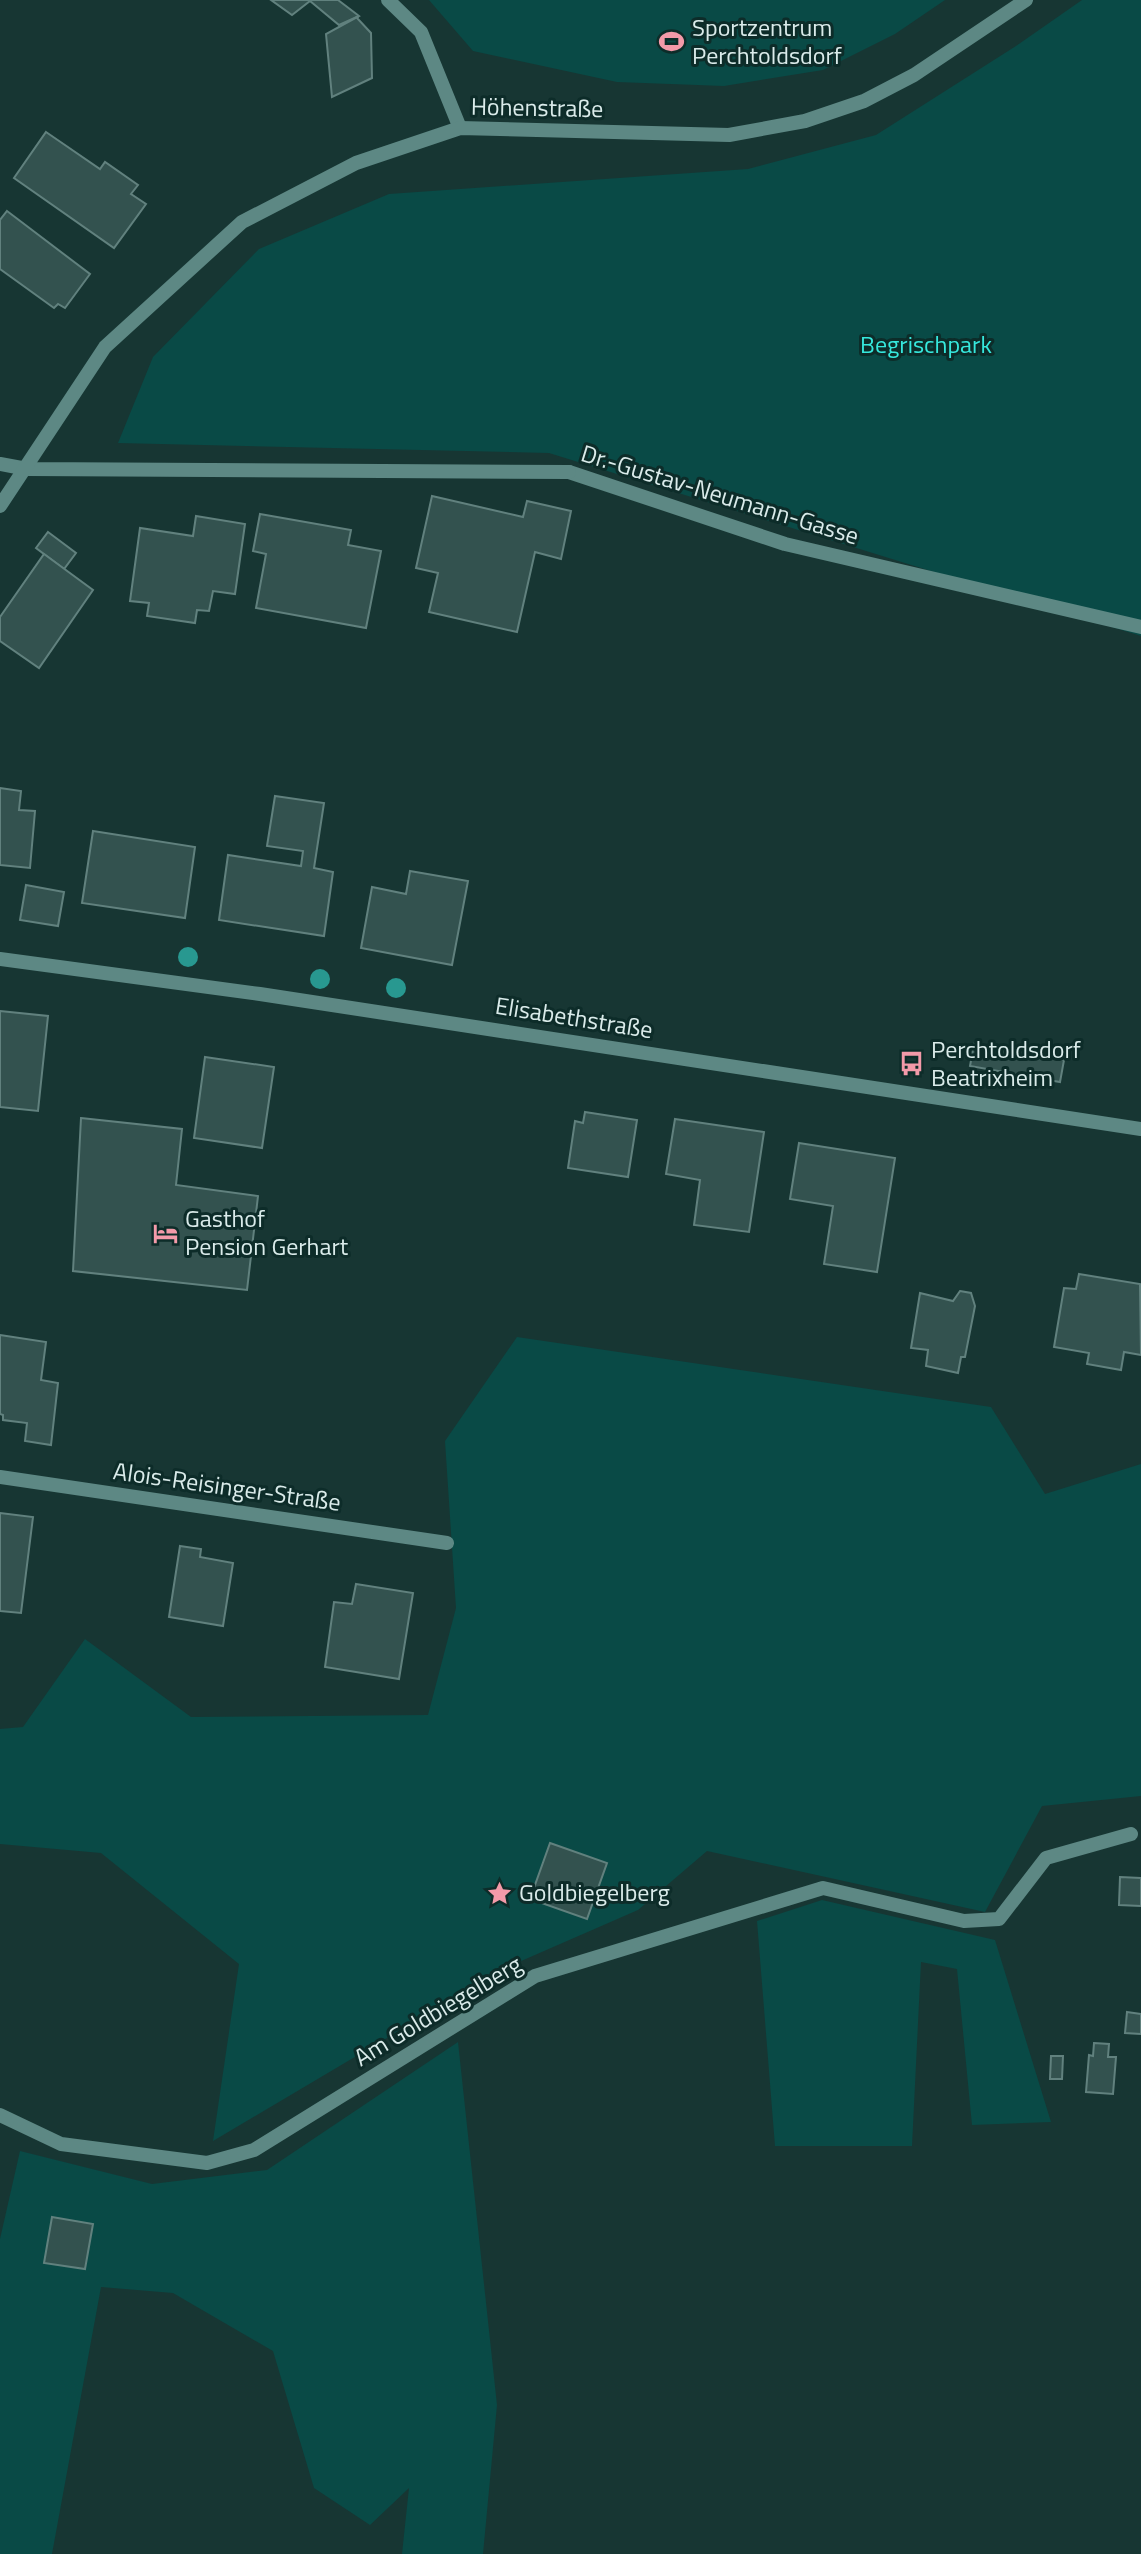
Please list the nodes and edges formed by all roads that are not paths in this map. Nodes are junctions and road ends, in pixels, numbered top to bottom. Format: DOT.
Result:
graph roads {
  1 [pos="388,0"];
  2 [pos="1026,0"];
  3 [pos="460,128"];
  4 [pos="0,464"];
  5 [pos="27,469"];
  6 [pos="0,506"];
  7 [pos="1141,627"];
  8 [pos="0,959"];
  9 [pos="1141,1129"];
  10 [pos="0,1477"];
  11 [pos="447,1543"];
  12 [pos="1130,1834"];
  13 [pos="0,2115"];
  1 -- 3 [label="street"];
  2 -- 3 [label="street, Höhenstraße"];
  3 -- 5 [label="street, Höhenstraße"];
  4 -- 5 [label="street, Dr.-Gustav-Neumann-Gasse"];
  5 -- 6 [label="street, Höhenstraße"];
  5 -- 7 [label="street, Dr.-Gustav-Neumann-Gasse"];
  8 -- 9 [label="street, Elisabethstraße"];
  10 -- 11 [label="street, Alois-Reisinger-Straße"];
  12 -- 13 [label="street, Am Goldbiegelberg"];
}
